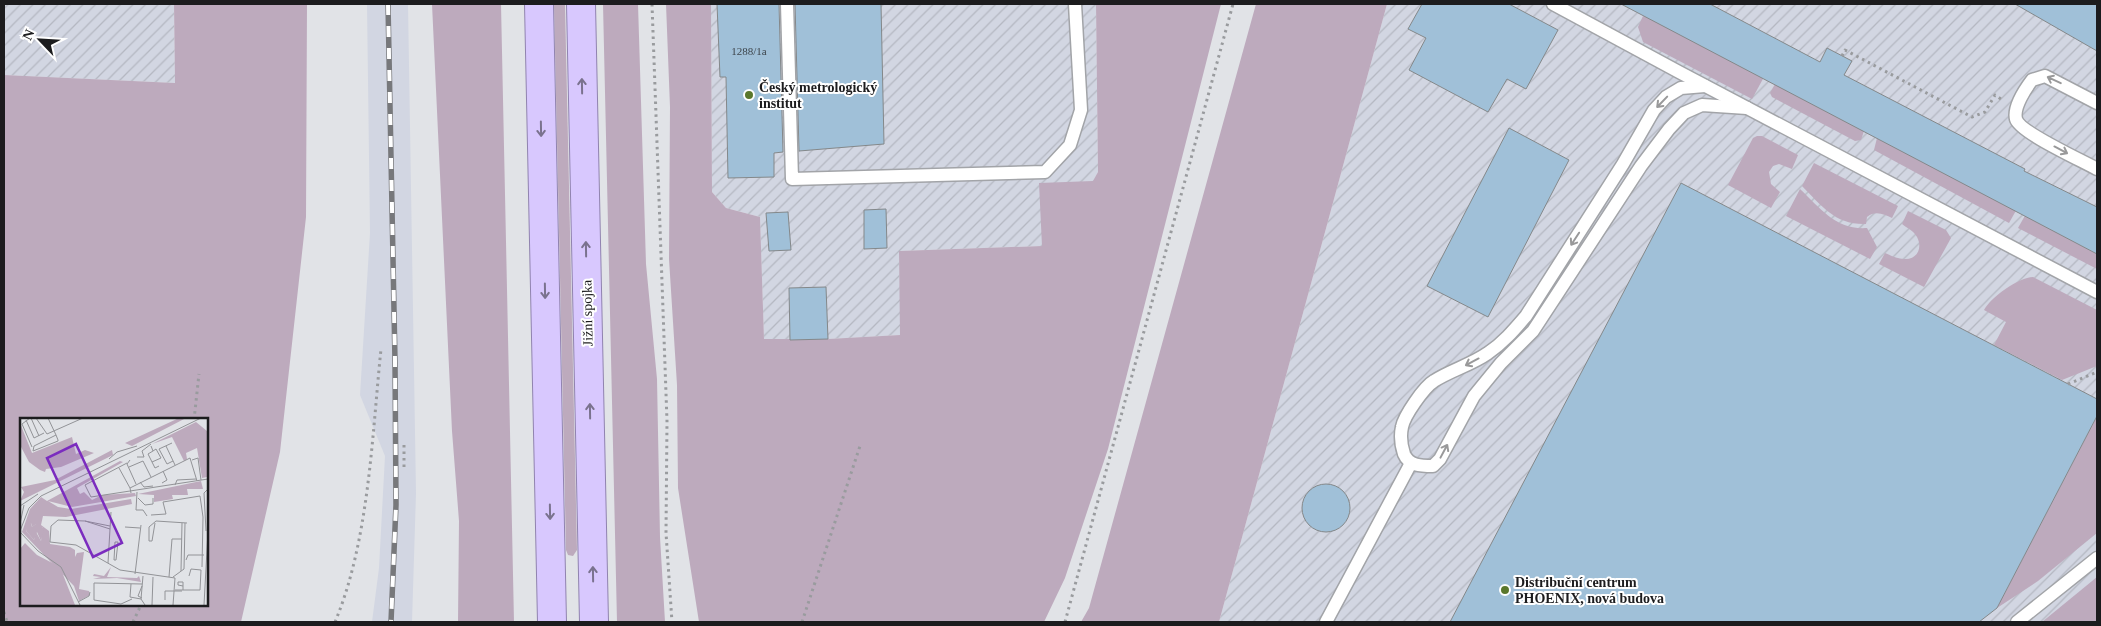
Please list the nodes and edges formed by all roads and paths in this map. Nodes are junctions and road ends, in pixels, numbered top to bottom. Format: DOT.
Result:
graph roads {
  1 [pos="538,4"];
  2 [pos="581,4"];
  3 [pos="652,4"];
  4 [pos="787,4"];
  5 [pos="1075,4"];
  6 [pos="1233,4"];
  7 [pos="1553,4"];
  8 [pos="1842,56"];
  9 [pos="1705,86"];
  10 [pos="2097,103"];
  11 [pos="2018,106"];
  12 [pos="1747,108"];
  13 [pos="2097,169"];
  14 [pos="2097,292"];
  15 [pos="381,349"];
  16 [pos="2097,372"];
  17 [pos="199,374"];
  18 [pos="2068,384"];
  19 [pos="194,418"];
  20 [pos="862,443"];
  21 [pos="404,445"];
  22 [pos="1411,464"];
  23 [pos="404,468"];
  24 [pos="2097,558"];
  25 [pos="141,606"];
  26 [pos="4,612"];
  27 [pos="7,622"];
  28 [pos="133,622"];
  29 [pos="335,622"];
  30 [pos="552,622"];
  31 [pos="594,622"];
  32 [pos="672,622"];
  33 [pos="802,622"];
  34 [pos="1065,622"];
  35 [pos="1326,622"];
  36 [pos="2017,622"];
  1 -- 30 [label="highway, one-way"];
  31 -- 2 [label="highway, Jižní spojka, one-way"];
  3 -- 32 [label="path"];
  4 -- 5 [label="lane"];
  6 -- 34 [label="path"];
  7 -- 9 [label="lane"];
  8 -- 11 [label="path"];
  9 -- 12 [label="lane"];
  9 -- 22 [label="lane, one-way"];
  10 -- 11 [label="lane, one-way"];
  11 -- 13 [label="lane, one-way"];
  12 -- 14 [label="lane"];
  22 -- 12 [label="lane, one-way"];
  15 -- 29 [label="path"];
  16 -- 18 [label="path"];
  17 -- 19 [label="path"];
  20 -- 33 [label="path"];
  21 -- 23 [label="path"];
  22 -- 35 [label="lane"];
  24 -- 36 [label="lane"];
  25 -- 28 [label="path"];
  26 -- 27 [label="path"];
}
